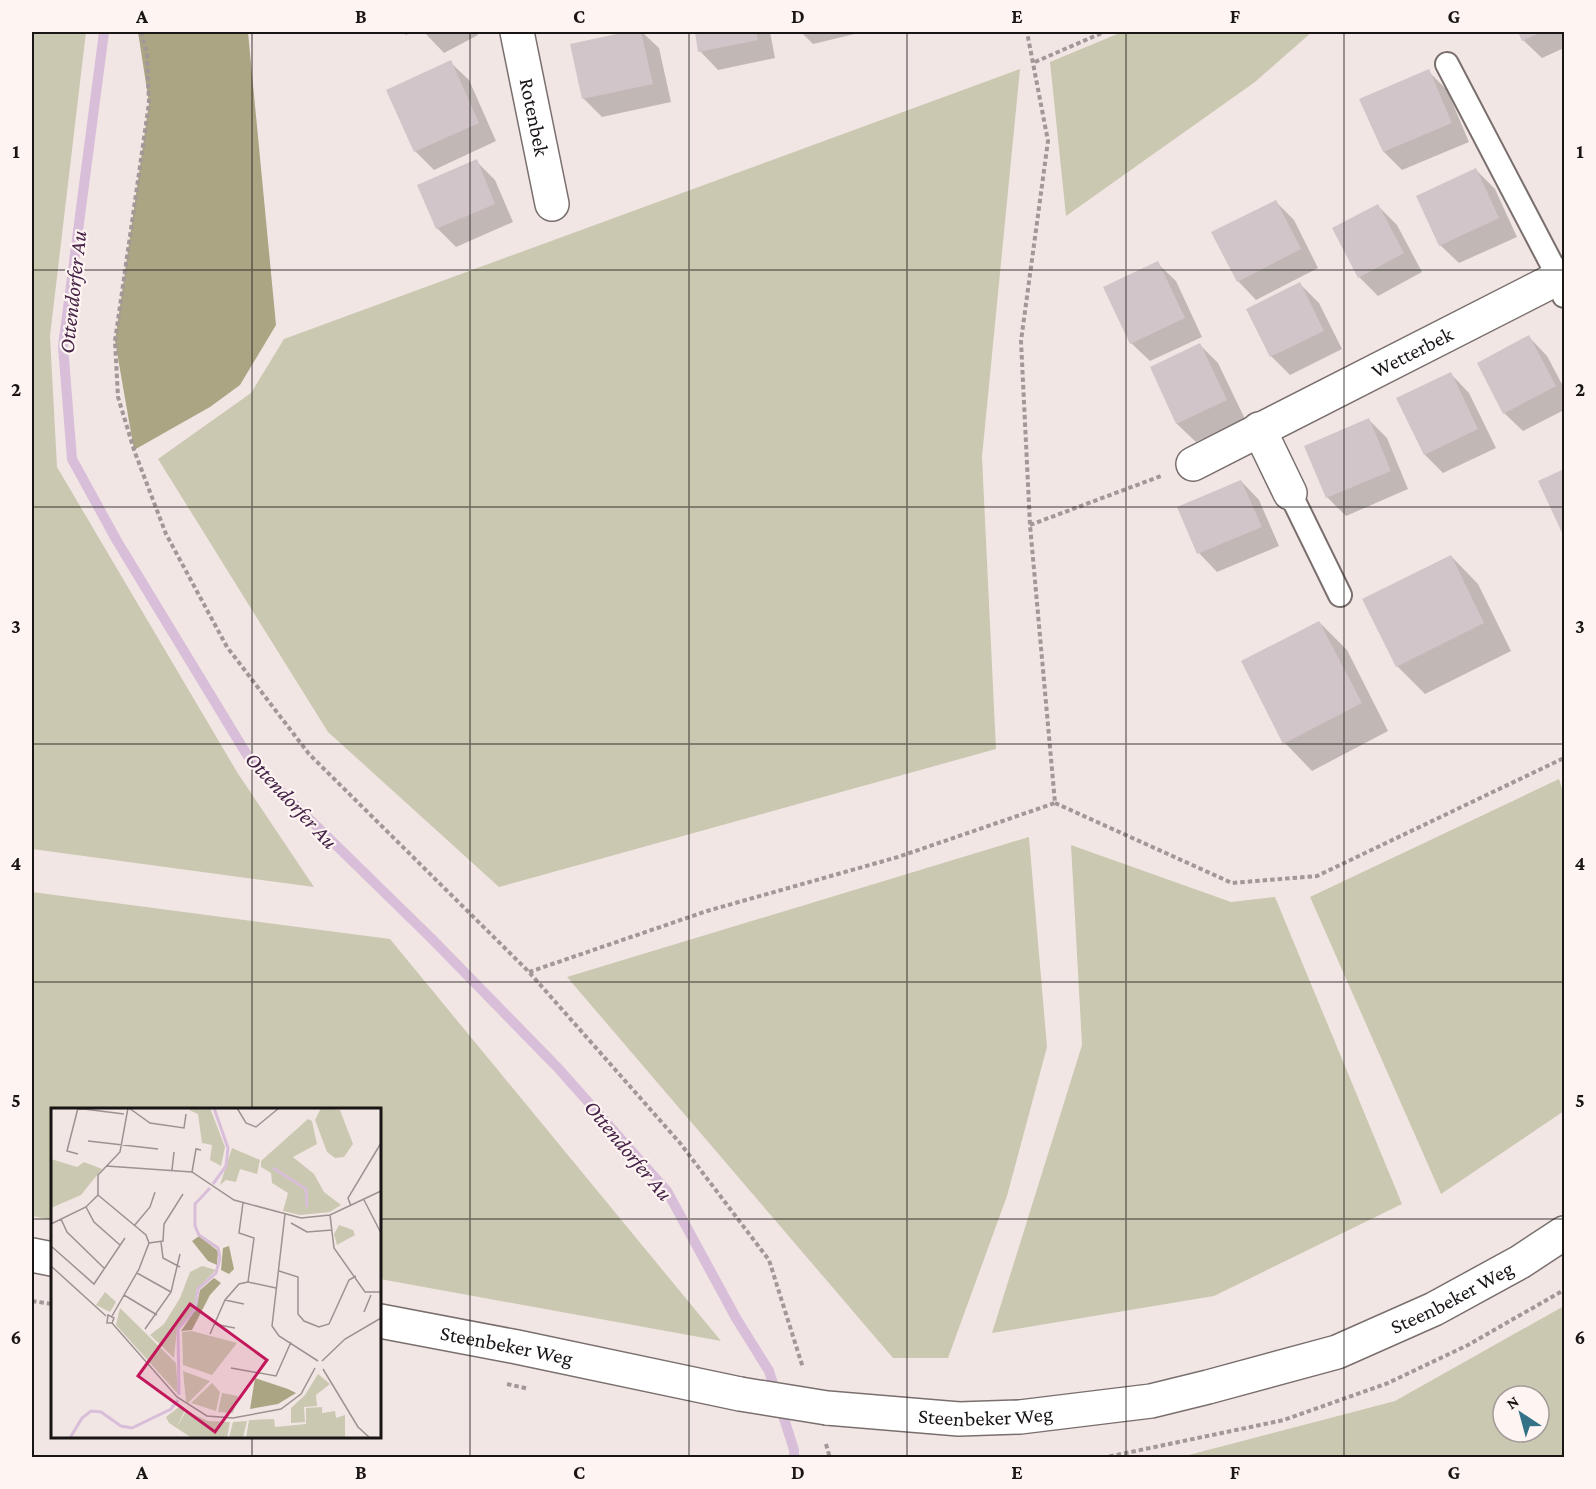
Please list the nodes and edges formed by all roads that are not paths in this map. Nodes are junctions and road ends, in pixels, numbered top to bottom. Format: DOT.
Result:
graph roads {
  1 [pos="517,32"];
  2 [pos="1447,64"];
  3 [pos="552,204"];
  4 [pos="1563,283"];
  5 [pos="1259,429"];
  6 [pos="1193,464"];
  7 [pos="1290,493"];
  8 [pos="1340,596"];
  9 [pos="1564,1233"];
  10 [pos="32,1255"];
  11 [pos="51,1259"];
  12 [pos="381,1321"];
  1 -- 3 [label="street, Rotenbek"];
  2 -- 4 [label="lane"];
  4 -- 5 [label="street, Wetterbek"];
  5 -- 6 [label="street, Wetterbek"];
  5 -- 7 [label="street"];
  7 -- 8 [label="lane"];
  9 -- 12 [label="street, Steenbeker Weg, bridge"];
  10 -- 11 [label="street"];
}
